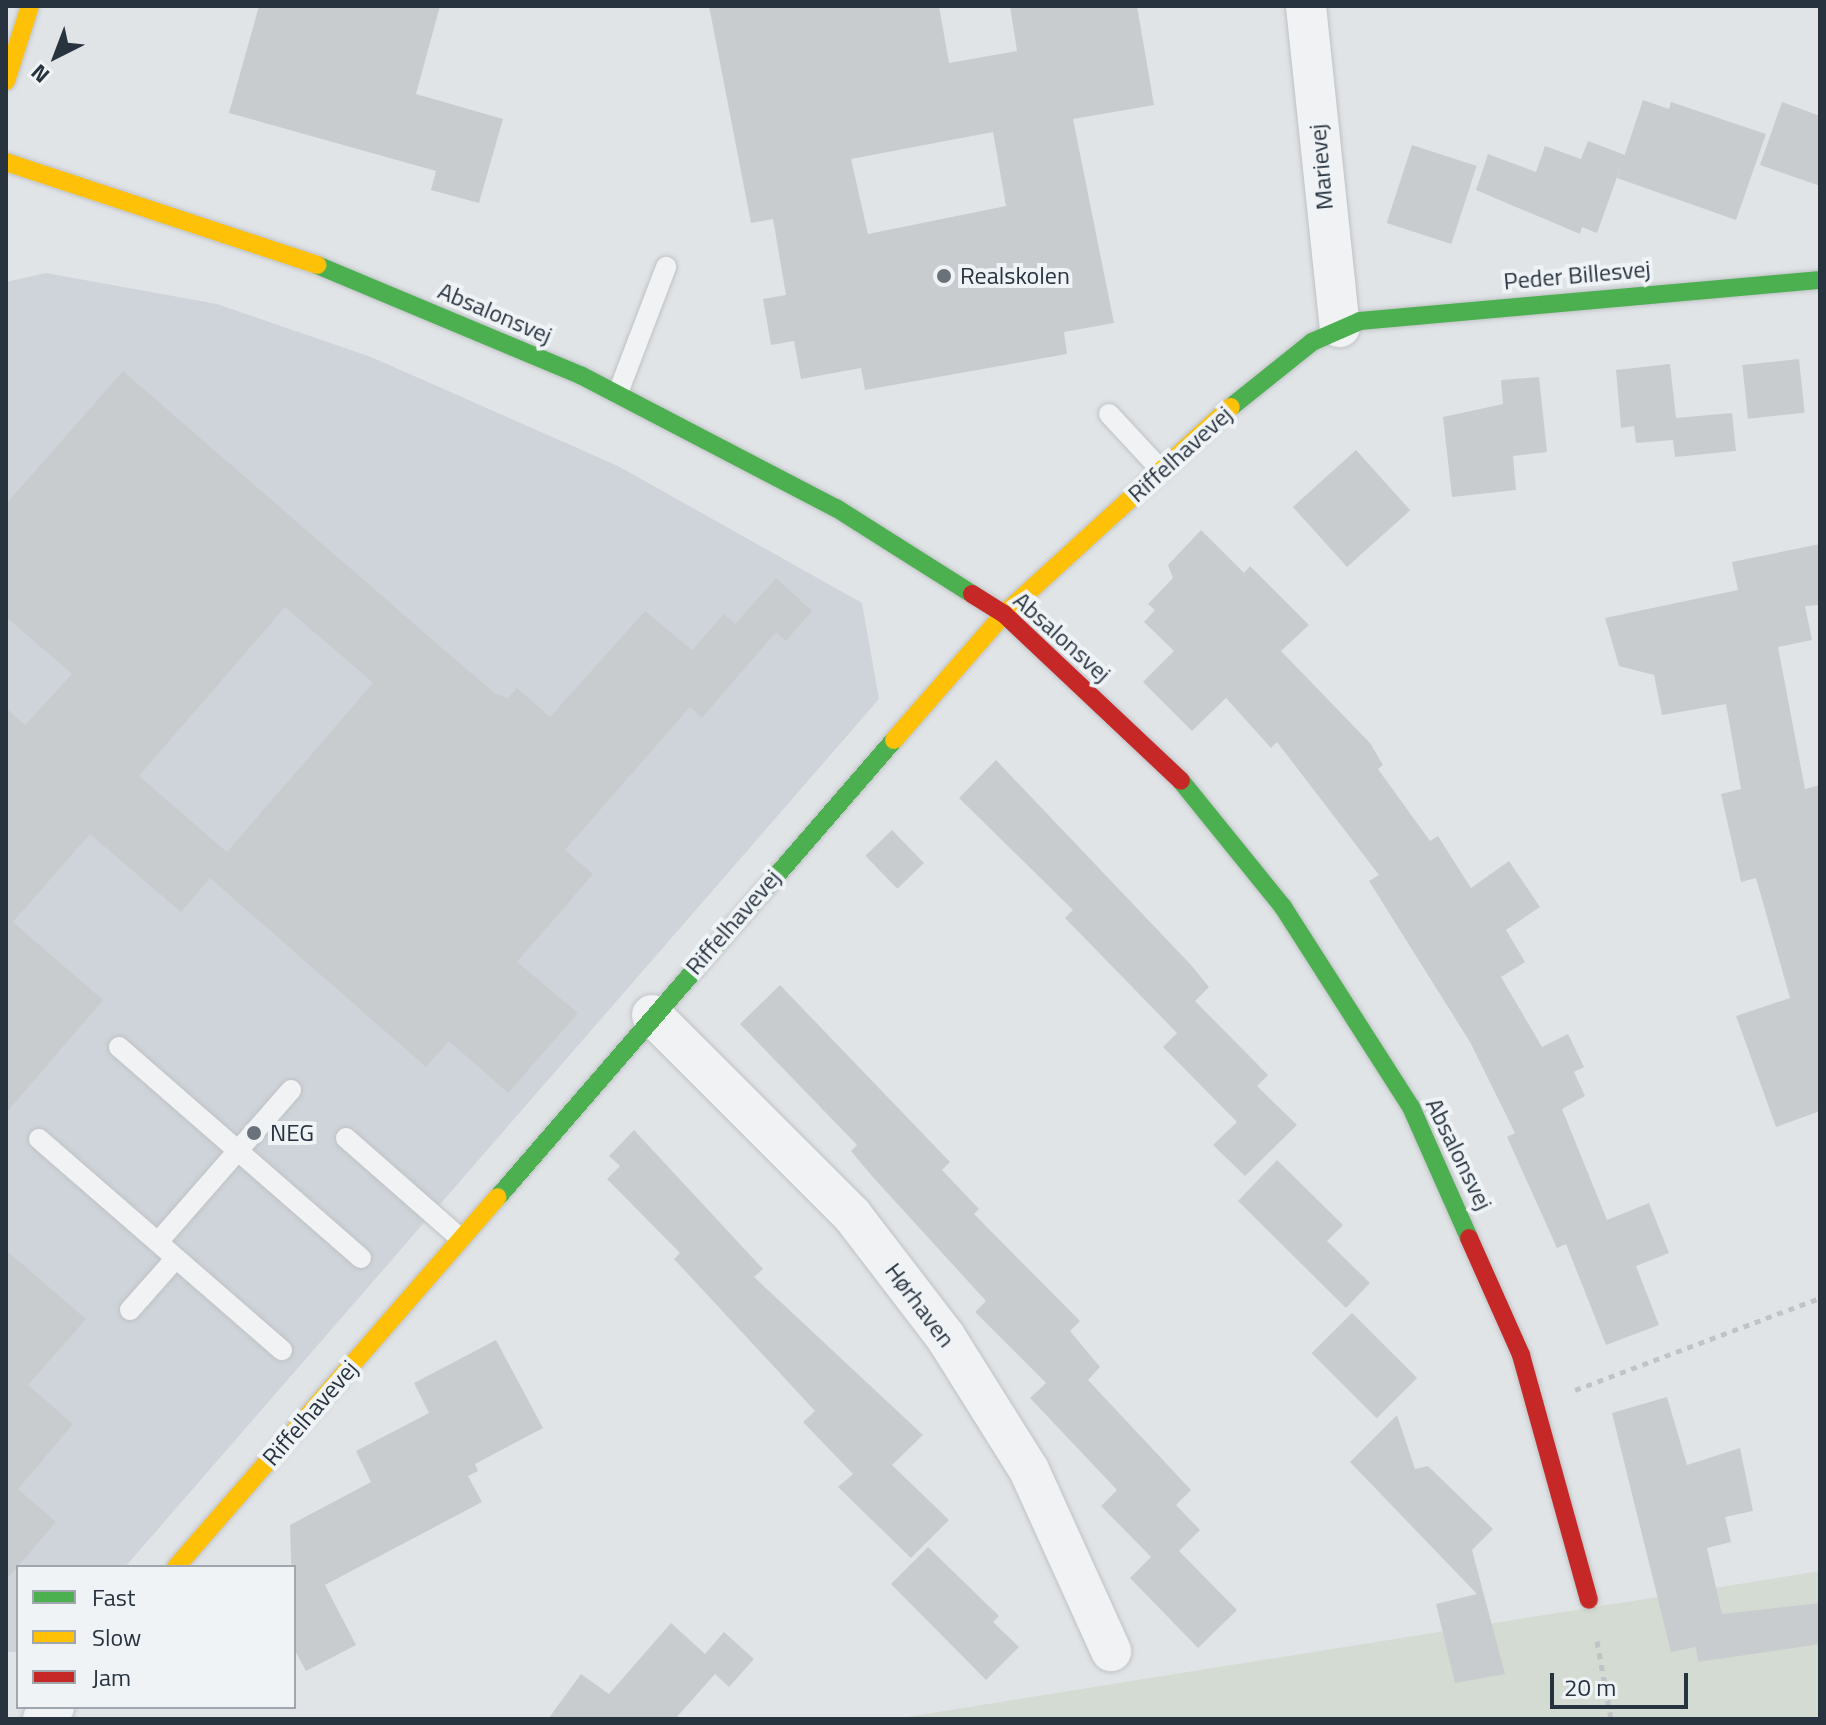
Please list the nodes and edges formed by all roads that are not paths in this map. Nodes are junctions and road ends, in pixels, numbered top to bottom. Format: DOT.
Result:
graph roads {
  1 [pos="30,6"];
  2 [pos="1306,6"];
  3 [pos="6,81"];
  4 [pos="6,162"];
  5 [pos="666,267"];
  6 [pos="1820,280"];
  7 [pos="1340,327"];
  8 [pos="618,393"];
  9 [pos="1109,414"];
  10 [pos="1161,470"];
  11 [pos="1004,614"];
  12 [pos="652,1015"];
  13 [pos="119,1047"];
  14 [pos="291,1090"];
  15 [pos="346,1138"];
  16 [pos="39,1139"];
  17 [pos="238,1150"];
  18 [pos="460,1238"];
  19 [pos="158,1242"];
  20 [pos="176,1258"];
  21 [pos="361,1258"];
  22 [pos="130,1310"];
  23 [pos="282,1350"];
  24 [pos="178,1565"];
  25 [pos="1589,1600"];
  26 [pos="1111,1651"];
  1 -- 3 [label="street"];
  2 -- 7 [label="street, Marievej"];
  4 -- 8 [label="street, Absalonsvej"];
  5 -- 8 [label="lane"];
  6 -- 7 [label="street, Peder Billesvej"];
  7 -- 10 [label="street, Riffelhavevej"];
  8 -- 11 [label="street, Absalonsvej"];
  9 -- 10 [label="lane"];
  10 -- 11 [label="street, Riffelhavevej"];
  11 -- 12 [label="street, Riffelhavevej"];
  11 -- 25 [label="street, Absalonsvej"];
  12 -- 18 [label="street, Riffelhavevej"];
  12 -- 26 [label="street, Hørhaven"];
  13 -- 17 [label="lane"];
  14 -- 17 [label="lane"];
  15 -- 18 [label="lane"];
  16 -- 19 [label="lane"];
  17 -- 19 [label="lane"];
  17 -- 21 [label="lane"];
  18 -- 24 [label="street, Riffelhavevej"];
  19 -- 20 [label="lane"];
  20 -- 22 [label="lane"];
  20 -- 23 [label="lane"];
}
